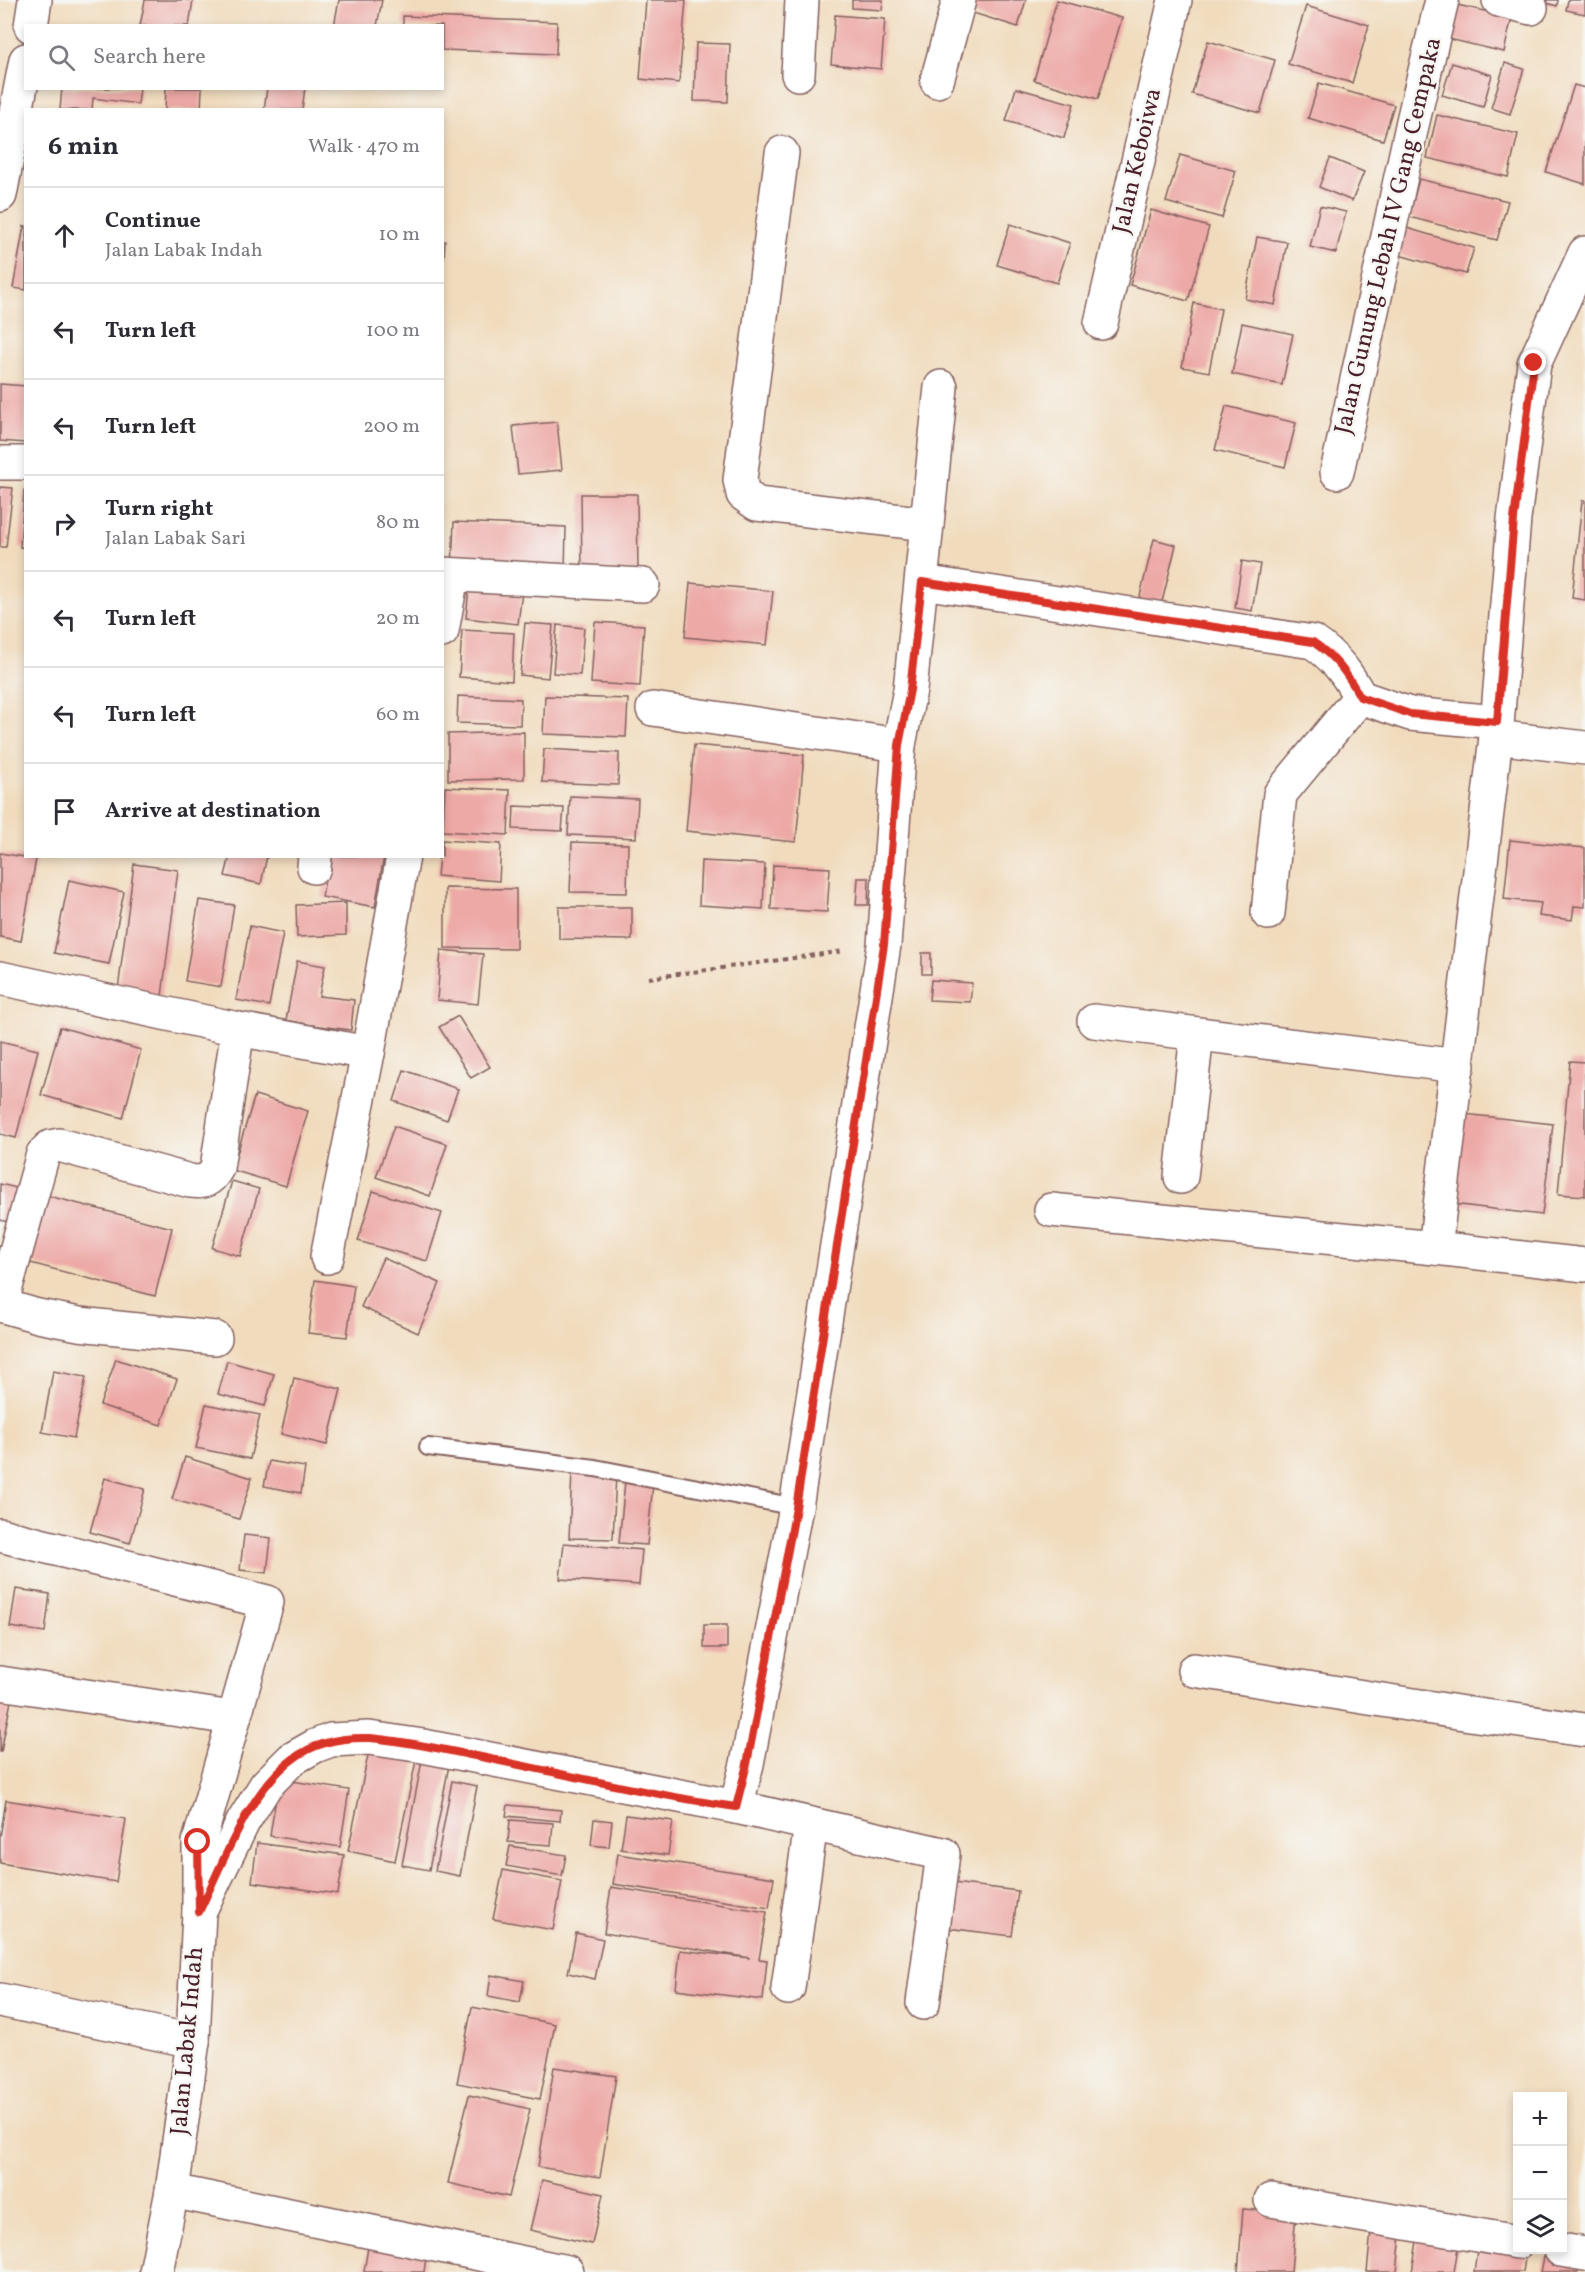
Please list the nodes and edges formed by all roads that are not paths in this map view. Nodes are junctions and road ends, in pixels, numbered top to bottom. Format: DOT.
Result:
graph roads {
  1 [pos="35,0"];
  2 [pos="802,0"];
  3 [pos="959,0"];
  4 [pos="1175,0"];
  5 [pos="1442,0"];
  6 [pos="1499,0"];
  7 [pos="1531,8"];
  8 [pos="31,24"];
  9 [pos="24,73"];
  10 [pos="798,74"];
  11 [pos="937,81"];
  12 [pos="782,153"];
  13 [pos="7,183"];
  14 [pos="1585,253"];
  15 [pos="1101,323"];
  16 [pos="941,387"];
  17 [pos="0,463"];
  18 [pos="24,463"];
  19 [pos="1337,472"];
  20 [pos="927,524"];
  21 [pos="447,575"];
  22 [pos="922,582"];
  23 [pos="642,585"];
  24 [pos="444,609"];
  25 [pos="1360,697"];
  26 [pos="653,709"];
  27 [pos="1496,729"];
  28 [pos="899,745"];
  29 [pos="1585,748"];
  30 [pos="403,858"];
  31 [pos="1268,914"];
  32 [pos="0,978"];
  33 [pos="1094,1021"];
  34 [pos="238,1029"];
  35 [pos="1197,1034"];
  36 [pos="368,1053"];
  37 [pos="1458,1066"];
  38 [pos="1181,1177"];
  39 [pos="1051,1210"];
  40 [pos="1435,1248"];
  41 [pos="327,1257"];
  42 [pos="1585,1265"];
  43 [pos="0,1305"];
  44 [pos="215,1338"];
  45 [pos="428,1447"];
  46 [pos="796,1508"];
  47 [pos="0,1535"];
  48 [pos="1194,1670"];
  49 [pos="0,1683"];
  50 [pos="232,1718"];
  51 [pos="1585,1730"];
  52 [pos="736,1807"];
  53 [pos="811,1824"];
  54 [pos="199,1912"];
  55 [pos="788,1988"];
  56 [pos="0,2000"];
  57 [pos="922,2003"];
  58 [pos="193,2041"];
  59 [pos="172,2191"];
  60 [pos="1271,2200"];
  61 [pos="1513,2241"];
  62 [pos="1567,2251"];
  63 [pos="1585,2254"];
  64 [pos="156,2272"];
  65 [pos="567,2272"];
  1 -- 8 [label="street"];
  2 -- 10 [label="street"];
  3 -- 11 [label="street"];
  4 -- 15 [label="street, Jalan Keboiwa"];
  5 -- 19 [label="street, Jalan Gunung Lebah IV Gang Cempaka"];
  6 -- 7 [label="street"];
  9 -- 13 [label="street"];
  12 -- 20 [label="street"];
  14 -- 27 [label="street"];
  16 -- 20 [label="street"];
  17 -- 18 [label="street"];
  20 -- 22 [label="street"];
  21 -- 23 [label="street"];
  21 -- 24 [label="street"];
  22 -- 25 [label="street"];
  22 -- 28 [label="street"];
  25 -- 27 [label="street"];
  25 -- 31 [label="street"];
  26 -- 28 [label="street"];
  27 -- 29 [label="street"];
  27 -- 37 [label="street"];
  28 -- 46 [label="street"];
  30 -- 36 [label="street"];
  32 -- 34 [label="street"];
  33 -- 35 [label="street"];
  34 -- 36 [label="street"];
  34 -- 43 [label="street"];
  35 -- 37 [label="street"];
  35 -- 38 [label="street"];
  36 -- 41 [label="street"];
  37 -- 40 [label="street"];
  39 -- 40 [label="street"];
  40 -- 42 [label="street"];
  43 -- 44 [label="street"];
  45 -- 46 [label="lane"];
  46 -- 52 [label="street"];
  47 -- 50 [label="street, Jalan Labak Indah"];
  48 -- 51 [label="street"];
  49 -- 50 [label="street"];
  50 -- 54 [label="street, Jalan Labak Indah"];
  52 -- 53 [label="street"];
  52 -- 54 [label="street"];
  53 -- 55 [label="street"];
  53 -- 57 [label="street"];
  54 -- 58 [label="street, Jalan Labak Indah"];
  56 -- 58 [label="street"];
  58 -- 59 [label="street, Jalan Labak Indah"];
  59 -- 64 [label="street, Jalan Labak Indah"];
  59 -- 65 [label="street"];
  60 -- 61 [label="street"];
  62 -- 63 [label="street"];
}
